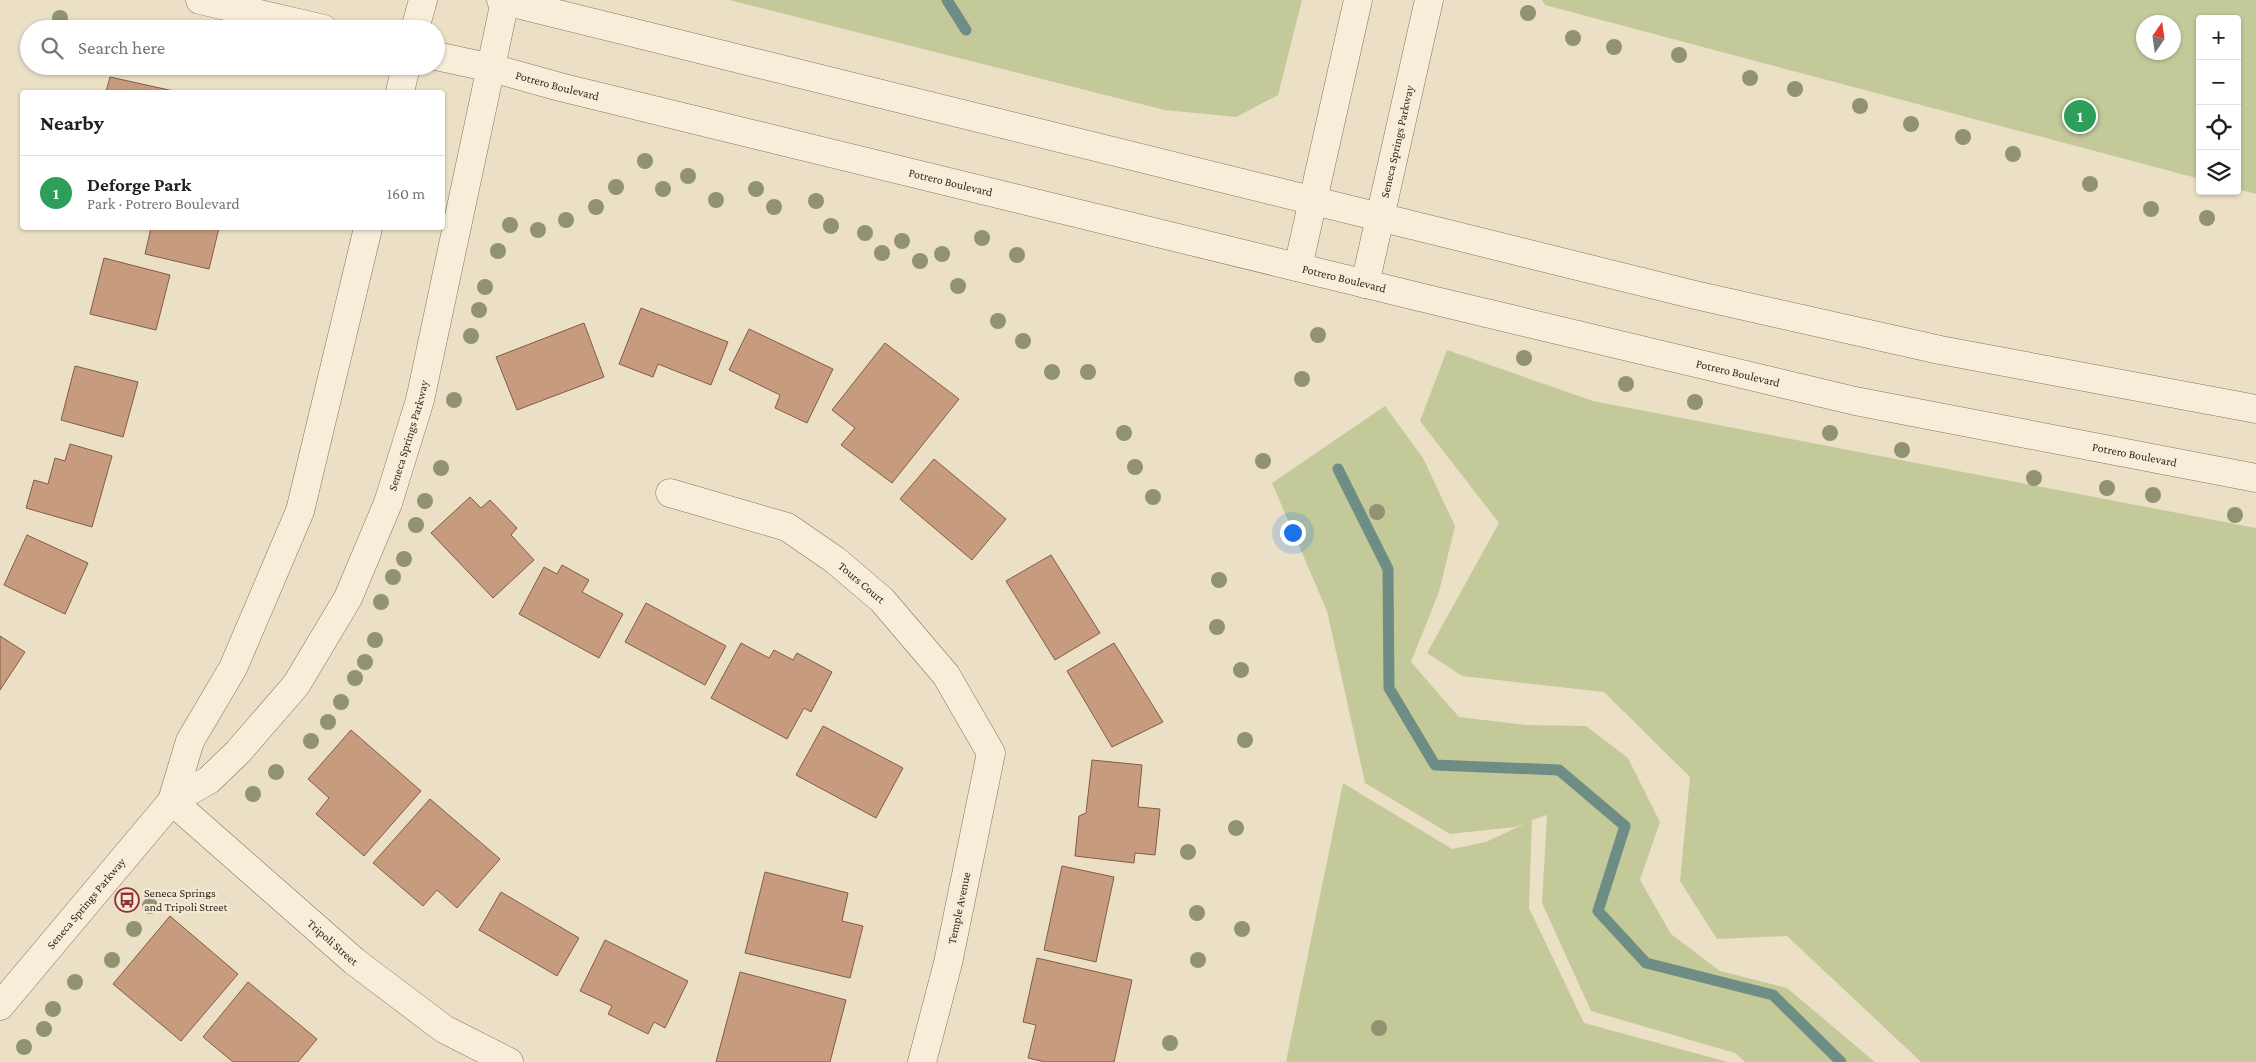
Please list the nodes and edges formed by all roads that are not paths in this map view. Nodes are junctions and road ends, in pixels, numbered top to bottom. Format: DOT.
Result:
graph roads {
  1 [pos="200,0"];
  2 [pos="423,0"];
  3 [pos="503,0"];
  4 [pos="1358,0"];
  5 [pos="1428,0"];
  6 [pos="286,20"];
  7 [pos="418,20"];
  8 [pos="445,58"];
  9 [pos="492,68"];
  10 [pos="404,75"];
  11 [pos="400,90"];
  12 [pos="1312,201"];
  13 [pos="1380,217"];
  14 [pos="368,230"];
  15 [pos="1298,267"];
  16 [pos="1365,284"];
  17 [pos="2256,410"];
  18 [pos="2256,478"];
  19 [pos="670,493"];
  20 [pos="991,753"];
  21 [pos="172,801"];
  22 [pos="0,1006"];
  23 [pos="509,1062"];
  24 [pos="922,1062"];
  1 -- 6 [label="street"];
  2 -- 7 [label="street"];
  3 -- 9 [label="street, Seneca Springs Parkway"];
  3 -- 12 [label="street"];
  4 -- 12 [label="street"];
  5 -- 13 [label="street, Seneca Springs Parkway"];
  8 -- 9 [label="street, Potrero Boulevard"];
  9 -- 15 [label="street, Potrero Boulevard"];
  9 -- 21 [label="street, Seneca Springs Parkway"];
  10 -- 11 [label="street"];
  12 -- 13 [label="street"];
  12 -- 15 [label="street"];
  13 -- 16 [label="street, Seneca Springs Parkway"];
  13 -- 17 [label="street"];
  14 -- 21 [label="street, Seneca Springs Parkway"];
  15 -- 16 [label="street, Potrero Boulevard"];
  16 -- 18 [label="street, Potrero Boulevard"];
  19 -- 20 [label="street, Tours Court"];
  20 -- 24 [label="street, Temple Avenue"];
  21 -- 22 [label="street, Seneca Springs Parkway"];
  21 -- 23 [label="street, Tripoli Street"];
}
